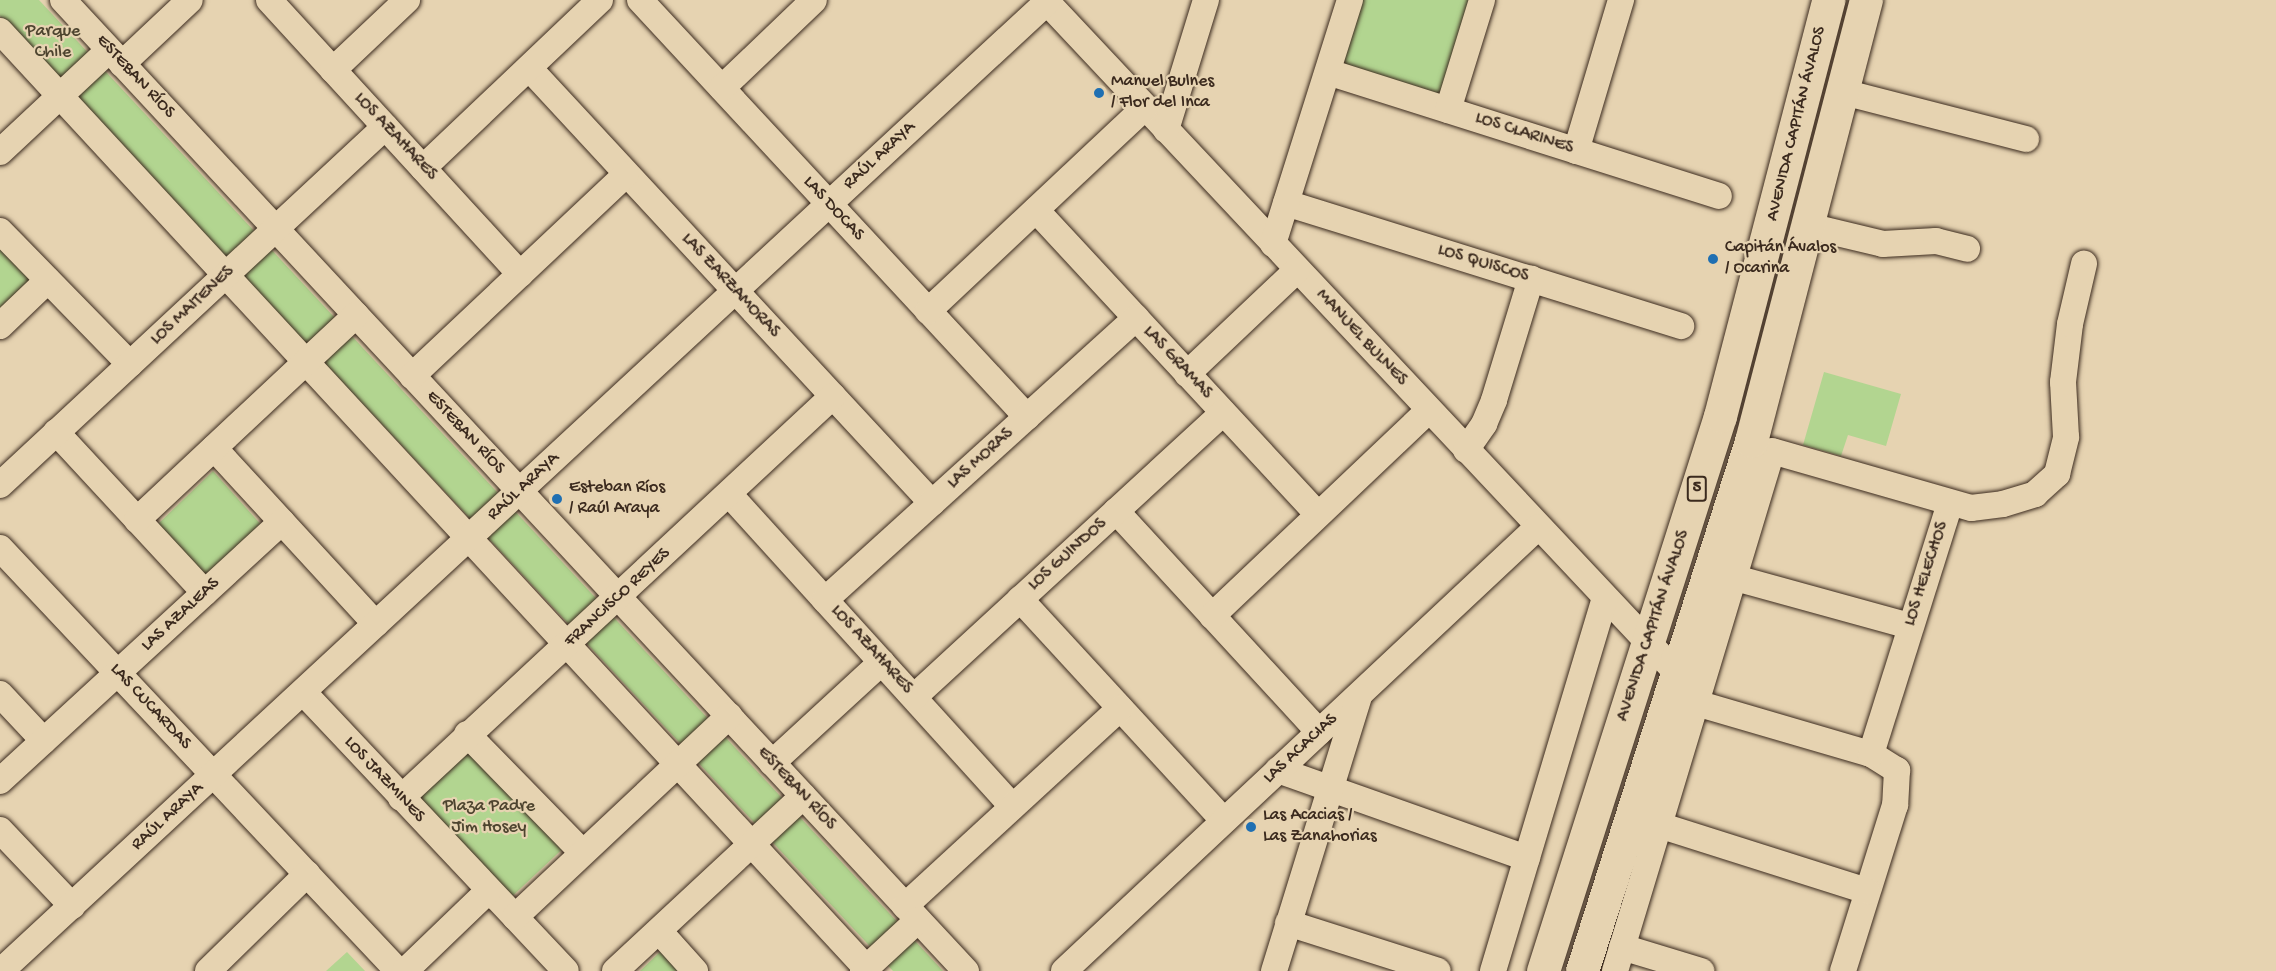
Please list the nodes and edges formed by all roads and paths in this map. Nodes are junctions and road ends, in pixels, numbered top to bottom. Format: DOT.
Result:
graph roads {
  1 [pos="63,0"];
  2 [pos="190,0"];
  3 [pos="269,0"];
  4 [pos="407,0"];
  5 [pos="600,0"];
  6 [pos="640,0"];
  7 [pos="814,0"];
  8 [pos="1206,0"];
  9 [pos="1350,0"];
  10 [pos="1482,0"];
  11 [pos="1621,0"];
  12 [pos="1828,0"];
  13 [pos="1866,0"];
  14 [pos="1046,1"];
  15 [pos="0,31"];
  16 [pos="116,57"];
  17 [pos="529,68"];
  18 [pos="333,70"];
  19 [pos="1328,72"];
  20 [pos="722,88"];
  21 [pos="1843,92"];
  22 [pos="60,96"];
  23 [pos="1145,107"];
  24 [pos="1448,110"];
  25 [pos="385,127"];
  26 [pos="1166,130"];
  27 [pos="2026,139"];
  28 [pos="1576,151"];
  29 [pos="0,152"];
  30 [pos="423,168"];
  31 [pos="626,174"];
  32 [pos="1719,196"];
  33 [pos="1286,203"];
  34 [pos="829,204"];
  35 [pos="1036,210"];
  36 [pos="1808,226"];
  37 [pos="275,229"];
  38 [pos="0,231"];
  39 [pos="1273,244"];
  40 [pos="1967,249"];
  41 [pos="2084,264"];
  42 [pos="1298,270"];
  43 [pos="227,274"];
  44 [pos="520,274"];
  45 [pos="1531,279"];
  46 [pos="48,280"];
  47 [pos="735,290"];
  48 [pos="928,311"];
  49 [pos="356,315"];
  50 [pos="1136,318"];
  51 [pos="0,326"];
  52 [pos="1680,326"];
  53 [pos="308,360"];
  54 [pos="130,364"];
  55 [pos="1187,374"];
  56 [pos="412,376"];
  57 [pos="833,396"];
  58 [pos="1429,410"];
  59 [pos="1223,413"];
  60 [pos="1027,417"];
  61 [pos="56,432"];
  62 [pos="214,448"];
  63 [pos="1466,450"];
  64 [pos="0,485"];
  65 [pos="520,491"];
  66 [pos="729,494"];
  67 [pos="932,503"];
  68 [pos="1950,503"];
  69 [pos="1116,511"];
  70 [pos="1318,515"];
  71 [pos="137,520"];
  72 [pos="282,522"];
  73 [pos="1538,527"];
  74 [pos="470,537"];
  75 [pos="0,548"];
  76 [pos="1722,574"];
  77 [pos="205,593"];
  78 [pos="619,598"];
  79 [pos="1605,598"];
  80 [pos="1020,599"];
  81 [pos="825,600"];
  82 [pos="1212,616"];
  83 [pos="376,624"];
  84 [pos="1910,626"];
  85 [pos="568,643"];
  86 [pos="1648,644"];
  87 [pos="882,662"];
  88 [pos="118,673"];
  89 [pos="1681,691"];
  90 [pos="303,692"];
  91 [pos="0,694"];
  92 [pos="1360,694"];
  93 [pos="914,697"];
  94 [pos="1120,708"];
  95 [pos="729,716"];
  96 [pos="1319,732"];
  97 [pos="467,734"];
  98 [pos="44,741"];
  99 [pos="1871,754"];
  100 [pos="678,763"];
  101 [pos="772,763"];
  102 [pos="1278,771"];
  103 [pos="213,775"];
  104 [pos="0,781"];
  105 [pos="1330,789"];
  106 [pos="803,796"];
  107 [pos="401,798"];
  108 [pos="1012,806"];
  109 [pos="1224,821"];
  110 [pos="1659,825"];
  111 [pos="0,830"];
  112 [pos="752,844"];
  113 [pos="582,852"];
  114 [pos="1527,858"];
  115 [pos="307,874"];
  116 [pos="488,891"];
  117 [pos="1867,891"];
  118 [pos="72,906"];
  119 [pos="911,913"];
  120 [pos="515,917"];
  121 [pos="1288,923"];
  122 [pos="659,931"];
  123 [pos="1618,959"];
  124 [pos="217,968"];
  125 [pos="6,969"];
  126 [pos="866,970"];
  127 [pos="398,971"];
  128 [pos="405,971"];
  129 [pos="566,971"];
  130 [pos="615,971"];
  131 [pos="695,971"];
  132 [pos="966,971"];
  133 [pos="1064,971"];
  134 [pos="1274,971"];
  135 [pos="1438,971"];
  136 [pos="1493,971"];
  137 [pos="1543,971"];
  138 [pos="1582,971"];
  139 [pos="1701,971"];
  140 [pos="1842,971"];
  1 -- 16 [label="street, ESTEBAN RÍOS"];
  2 -- 16 [label="street"];
  3 -- 18 [label="street, LOS AZAHARES"];
  4 -- 18 [label="street"];
  5 -- 17 [label="street"];
  6 -- 20 [label="street, LAS DOCAS"];
  7 -- 20 [label="street"];
  8 -- 26 [label="street"];
  9 -- 19 [label="street"];
  10 -- 24 [label="street"];
  11 -- 28 [label="street"];
  12 -- 86 [label="highway, AVENIDA CAPITÁN ÁVALOS / 5"];
  13 -- 21 [label="highway, AVENIDA CAPITÁN ÁVALOS / 5"];
  14 -- 23 [label="street, MANUEL BULNES"];
  14 -- 34 [label="street, RAÚL ARAYA"];
  15 -- 22 [label="street"];
  16 -- 22 [label="street"];
  16 -- 37 [label="street, ESTEBAN RÍOS"];
  17 -- 30 [label="street"];
  17 -- 31 [label="street, LAS ZARZAMORAS"];
  18 -- 25 [label="street, LOS AZAHARES"];
  19 -- 24 [label="street, LOS CLARINES"];
  19 -- 33 [label="street"];
  20 -- 34 [label="street, LAS DOCAS"];
  21 -- 27 [label="street"];
  21 -- 36 [label="highway, AVENIDA CAPITÁN ÁVALOS / 5"];
  22 -- 29 [label="street"];
  22 -- 43 [label="street"];
  23 -- 26 [label="street, MANUEL BULNES"];
  23 -- 35 [label="street"];
  24 -- 28 [label="street, LOS CLARINES"];
  25 -- 30 [label="street, LOS AZAHARES"];
  25 -- 37 [label="street, LOS MAITENES"];
  26 -- 39 [label="street, MANUEL BULNES"];
  28 -- 32 [label="street, LOS CLARINES"];
  30 -- 44 [label="street, LOS AZAHARES"];
  31 -- 44 [label="street"];
  31 -- 47 [label="street, LAS ZARZAMORAS"];
  33 -- 39 [label="street"];
  33 -- 45 [label="street, LOS QUISCOS"];
  34 -- 47 [label="street, RAÚL ARAYA"];
  34 -- 48 [label="street, LAS DOCAS"];
  35 -- 48 [label="street"];
  35 -- 50 [label="street, LAS GRAMAS"];
  36 -- 40 [label="street"];
  36 -- 76 [label="highway, AVENIDA CAPITÁN ÁVALOS / 5"];
  37 -- 43 [label="street, LOS MAITENES"];
  37 -- 49 [label="street, ESTEBAN RÍOS"];
  38 -- 46 [label="street"];
  39 -- 42 [label="street, MANUEL BULNES"];
  41 -- 68 [label="street, LOS HELECHOS"];
  42 -- 55 [label="street"];
  42 -- 58 [label="street, MANUEL BULNES"];
  43 -- 53 [label="street"];
  43 -- 54 [label="street, LOS MAITENES"];
  44 -- 56 [label="street"];
  45 -- 52 [label="street, LOS QUISCOS"];
  45 -- 63 [label="street"];
  46 -- 51 [label="street"];
  46 -- 54 [label="street"];
  47 -- 57 [label="street, LAS ZARZAMORAS"];
  47 -- 65 [label="street, RAÚL ARAYA"];
  48 -- 60 [label="street, LAS DOCAS"];
  49 -- 53 [label="street"];
  49 -- 56 [label="street, ESTEBAN RÍOS"];
  50 -- 55 [label="street, LAS GRAMAS"];
  50 -- 60 [label="street, LAS MORAS"];
  53 -- 62 [label="street"];
  53 -- 74 [label="street"];
  54 -- 61 [label="street, LOS MAITENES"];
  55 -- 59 [label="street, LAS GRAMAS"];
  56 -- 65 [label="street, ESTEBAN RÍOS"];
  57 -- 66 [label="street, FRANCISCO REYES"];
  57 -- 67 [label="street, LAS ZARZAMORAS"];
  58 -- 63 [label="street, MANUEL BULNES"];
  58 -- 70 [label="street"];
  59 -- 69 [label="street, LOS GUINDOS"];
  59 -- 70 [label="street, LAS GRAMAS"];
  60 -- 67 [label="street, LAS MORAS"];
  61 -- 64 [label="street, LOS MAITENES"];
  61 -- 71 [label="street"];
  62 -- 71 [label="street"];
  62 -- 72 [label="street"];
  63 -- 73 [label="street, MANUEL BULNES"];
  65 -- 74 [label="street, RAÚL ARAYA"];
  65 -- 78 [label="street, ESTEBAN RÍOS"];
  66 -- 78 [label="street, FRANCISCO REYES"];
  66 -- 81 [label="street, LOS AZAHARES"];
  67 -- 81 [label="street, LAS MORAS"];
  68 -- 76 [label="street, AVENIDA CAPITÁN ÁVALOS"];
  68 -- 84 [label="street, LOS HELECHOS"];
  69 -- 80 [label="street, LOS GUINDOS"];
  69 -- 82 [label="street"];
  70 -- 82 [label="street"];
  71 -- 77 [label="street"];
  72 -- 77 [label="street, LAS AZALEAS"];
  72 -- 83 [label="street"];
  73 -- 79 [label="street, MANUEL BULNES"];
  73 -- 92 [label="street, LAS ACACIAS"];
  74 -- 83 [label="street, RAÚL ARAYA"];
  74 -- 85 [label="street"];
  75 -- 88 [label="street, LAS CUCARDAS"];
  76 -- 84 [label="street"];
  76 -- 89 [label="highway, AVENIDA CAPITÁN ÁVALOS / 5"];
  77 -- 88 [label="street, LAS AZALEAS"];
  78 -- 85 [label="street, FRANCISCO REYES"];
  78 -- 95 [label="street, ESTEBAN RÍOS"];
  79 -- 86 [label="street, MANUEL BULNES"];
  79 -- 114 [label="street"];
  80 -- 93 [label="street, LOS GUINDOS"];
  80 -- 94 [label="street"];
  81 -- 87 [label="street, LOS AZAHARES"];
  82 -- 96 [label="street"];
  83 -- 90 [label="street, RAÚL ARAYA"];
  84 -- 99 [label="street, LOS HELECHOS"];
  85 -- 97 [label="street, FRANCISCO REYES"];
  85 -- 100 [label="street"];
  86 -- 89 [label="street, MANUEL BULNES"];
  86 -- 137 [label="highway, AVENIDA CAPITÁN ÁVALOS / 5"];
  87 -- 93 [label="street, LOS AZAHARES"];
  87 -- 101 [label="street"];
  88 -- 98 [label="street, LAS AZALEAS"];
  88 -- 103 [label="street, LAS CUCARDAS"];
  89 -- 99 [label="street, MANUEL BULNES"];
  89 -- 110 [label="street, AVENIDA CAPITÁN ÁVALOS"];
  89 -- 138 [label="highway, AVENIDA CAPITÁN ÁVALOS / 5"];
  90 -- 103 [label="street, RAÚL ARAYA"];
  90 -- 107 [label="street, LOS JAZMINES"];
  91 -- 98 [label="street"];
  92 -- 96 [label="street, LAS ACACIAS"];
  92 -- 105 [label="street"];
  93 -- 108 [label="street, LOS AZAHARES"];
  94 -- 108 [label="street"];
  94 -- 109 [label="street"];
  95 -- 100 [label="street"];
  95 -- 101 [label="street, ESTEBAN RÍOS"];
  96 -- 102 [label="street, LAS ACACIAS"];
  97 -- 107 [label="street, FRANCISCO REYES"];
  97 -- 113 [label="street"];
  98 -- 104 [label="street, LAS AZALEAS"];
  99 -- 117 [label="street, MANUEL BULNES"];
  100 -- 112 [label="street"];
  100 -- 113 [label="street"];
  101 -- 106 [label="street, ESTEBAN RÍOS"];
  102 -- 105 [label="street"];
  102 -- 109 [label="street, LAS ACACIAS"];
  103 -- 115 [label="street, LAS CUCARDAS"];
  103 -- 118 [label="street, RAÚL ARAYA"];
  105 -- 114 [label="street"];
  105 -- 121 [label="street"];
  106 -- 112 [label="street"];
  106 -- 119 [label="street, ESTEBAN RÍOS"];
  107 -- 116 [label="street, LOS JAZMINES"];
  108 -- 119 [label="street"];
  109 -- 133 [label="street, LAS ACACIAS"];
  110 -- 117 [label="street"];
  110 -- 123 [label="street, AVENIDA CAPITÁN ÁVALOS"];
  111 -- 118 [label="street"];
  112 -- 122 [label="street"];
  112 -- 126 [label="street"];
  113 -- 120 [label="street"];
  114 -- 136 [label="street"];
  115 -- 124 [label="street"];
  115 -- 127 [label="street, LAS CUCARDAS"];
  116 -- 120 [label="street, LOS JAZMINES"];
  116 -- 128 [label="street"];
  117 -- 140 [label="street"];
  118 -- 125 [label="street, RAÚL ARAYA"];
  119 -- 126 [label="street"];
  119 -- 132 [label="street, ESTEBAN RÍOS"];
  120 -- 129 [label="street, LOS JAZMINES"];
  121 -- 134 [label="street"];
  121 -- 135 [label="street"];
  122 -- 130 [label="street"];
  122 -- 131 [label="street"];
  123 -- 139 [label="street"];
}
